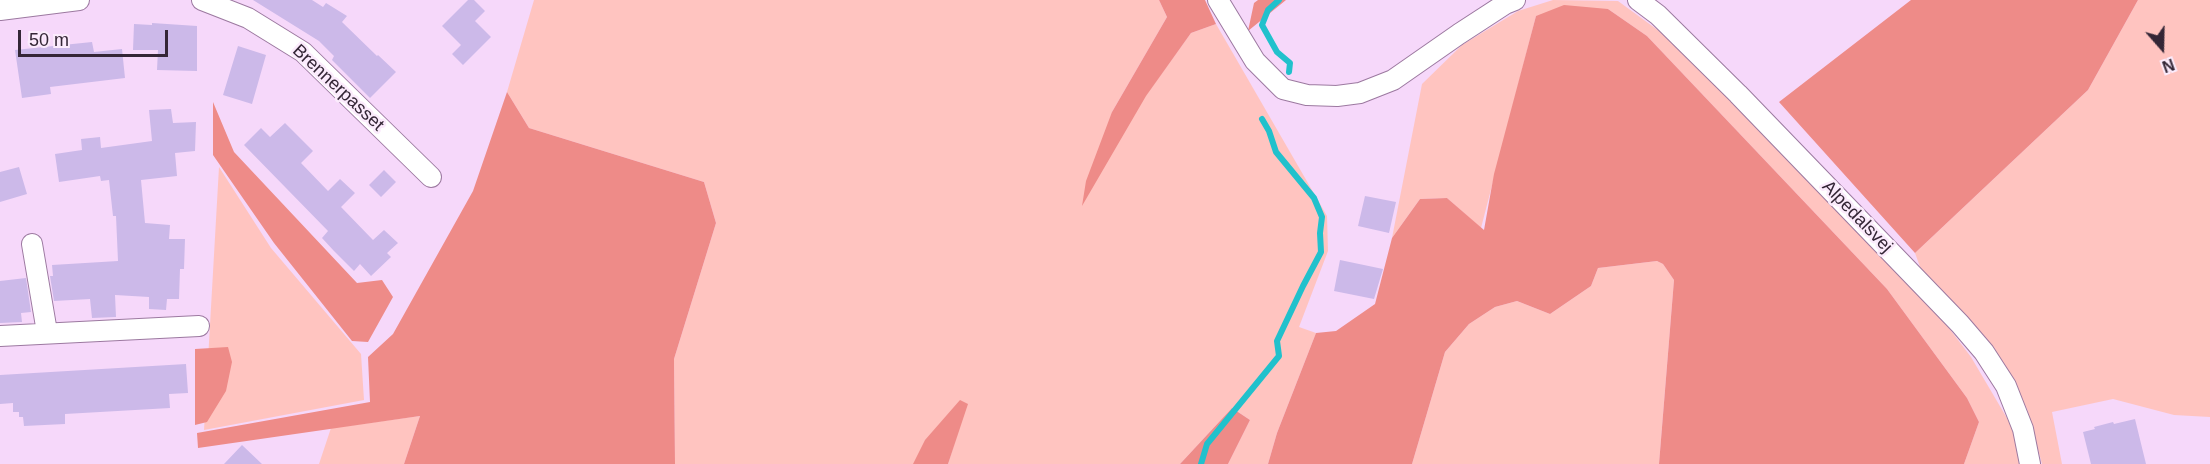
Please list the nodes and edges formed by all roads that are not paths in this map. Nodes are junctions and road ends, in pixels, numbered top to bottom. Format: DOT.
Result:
graph roads {
  1 [pos="79,0"];
  2 [pos="202,0"];
  3 [pos="1218,0"];
  4 [pos="1515,0"];
  5 [pos="1638,0"];
  6 [pos="0,10"];
  7 [pos="431,177"];
  8 [pos="32,244"];
  9 [pos="199,326"];
  10 [pos="46,332"];
  11 [pos="0,336"];
  12 [pos="2030,464"];
  1 -- 6 [label="street"];
  2 -- 7 [label="street, Brennerpasset"];
  3 -- 4 [label="street"];
  5 -- 12 [label="street, Alpedalsvej"];
  8 -- 10 [label="street"];
  9 -- 10 [label="street"];
  10 -- 11 [label="street"];
}
